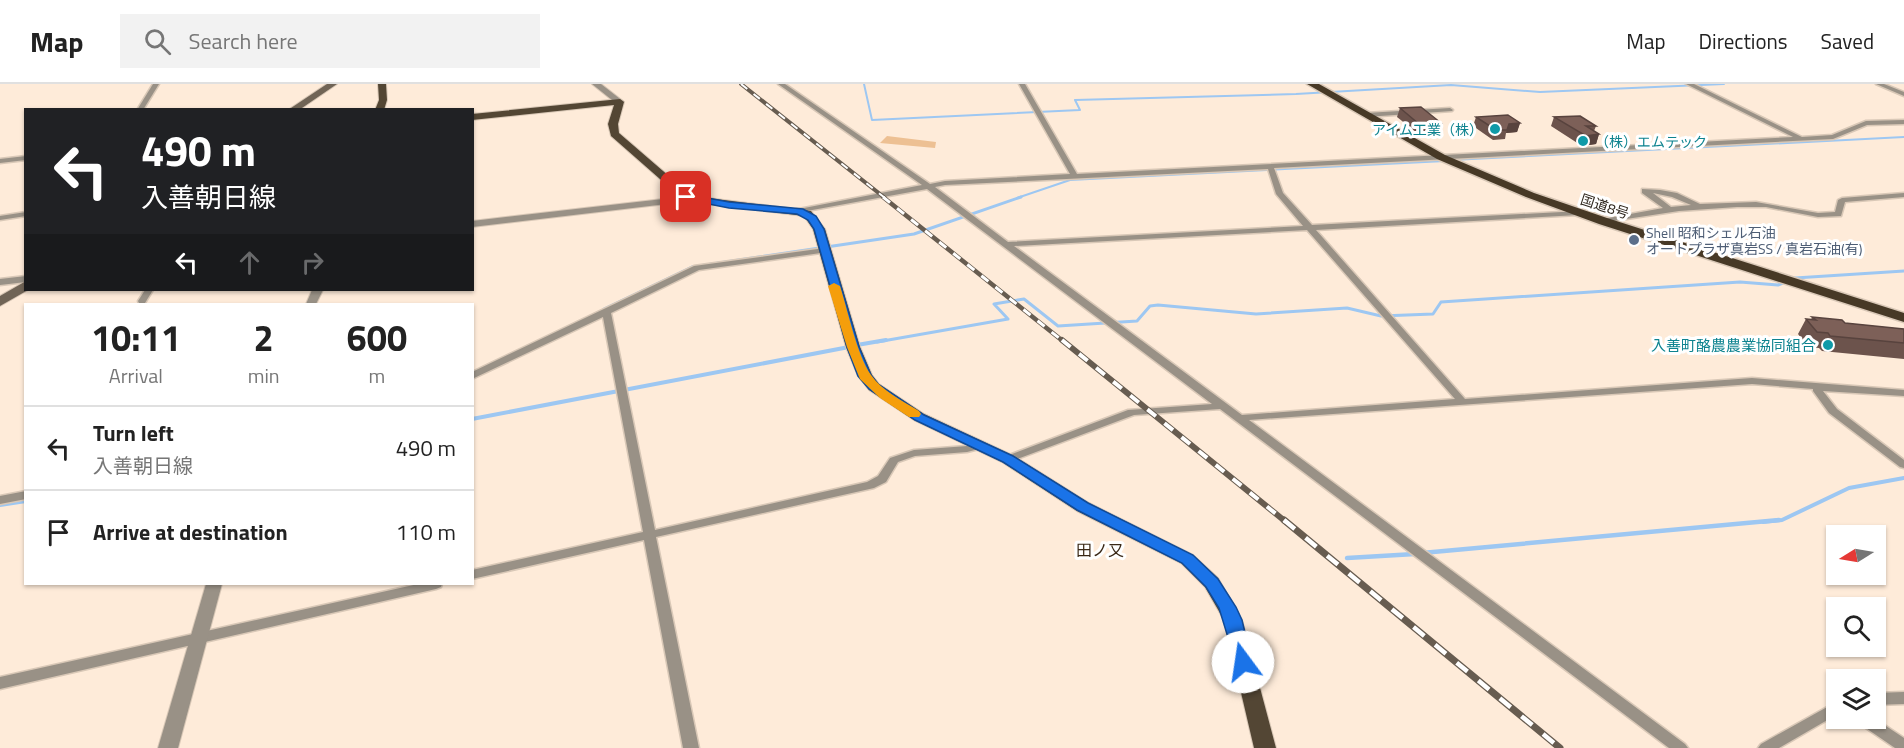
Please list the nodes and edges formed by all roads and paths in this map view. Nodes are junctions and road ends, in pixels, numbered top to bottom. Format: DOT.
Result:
graph roads {
  1 [pos="156,84"];
  2 [pos="333,84"];
  3 [pos="382,84"];
  4 [pos="596,84"];
  5 [pos="781,84"];
  6 [pos="1022,84"];
  7 [pos="1312,84"];
  8 [pos="1689,84"];
  9 [pos="1879,84"];
  10 [pos="1904,94"];
  11 [pos="620,102"];
  12 [pos="141,108"];
  13 [pos="295,108"];
  14 [pos="381,108"];
  15 [pos="1450,110"];
  16 [pos="1366,115"];
  17 [pos="474,117"];
  18 [pos="1904,123"];
  19 [pos="1802,140"];
  20 [pos="1441,157"];
  21 [pos="24,158"];
  22 [pos="0,161"];
  23 [pos="1270,167"];
  24 [pos="1074,176"];
  25 [pos="927,185"];
  26 [pos="1904,195"];
  27 [pos="689,199"];
  28 [pos="1701,208"];
  29 [pos="1670,210"];
  30 [pos="799,211"];
  31 [pos="1578,213"];
  32 [pos="24,214"];
  33 [pos="0,218"];
  34 [pos="1603,221"];
  35 [pos="474,224"];
  36 [pos="1308,228"];
  37 [pos="1007,244"];
  38 [pos="825,250"];
  39 [pos="24,279"];
  40 [pos="0,282"];
  41 [pos="24,286"];
  42 [pos="148,291"];
  43 [pos="142,301"];
  44 [pos="0,302"];
  45 [pos="606,311"];
  46 [pos="1904,318"];
  47 [pos="474,375"];
  48 [pos="1820,387"];
  49 [pos="1904,393"];
  50 [pos="1461,400"];
  51 [pos="1222,406"];
  52 [pos="1239,418"];
  53 [pos="979,446"];
  54 [pos="1008,459"];
  55 [pos="1904,465"];
  56 [pos="24,495"];
  57 [pos="0,500"];
  58 [pos="649,535"];
  59 [pos="474,575"];
  60 [pos="214,585"];
  61 [pos="432,585"];
  62 [pos="198,637"];
  63 [pos="0,683"];
  64 [pos="1904,698"];
  65 [pos="1886,699"];
  66 [pos="1826,714"];
  67 [pos="1878,729"];
  68 [pos="1904,746"];
  69 [pos="168,748"];
  70 [pos="691,748"];
  71 [pos="1265,748"];
  72 [pos="1680,748"];
  73 [pos="1766,748"];
  1 -- 12 [label="street"];
  2 -- 13 [label="main road"];
  3 -- 14 [label="main road"];
  4 -- 11 [label="street"];
  5 -- 25 [label="street"];
  6 -- 24 [label="street"];
  7 -- 16 [label="highway, 国道8号"];
  8 -- 19 [label="street"];
  9 -- 10 [label="street"];
  11 -- 17 [label="main road"];
  11 -- 27 [label="main road"];
  15 -- 16 [label="street"];
  16 -- 20 [label="highway, 国道8号"];
  18 -- 19 [label="street"];
  19 -- 20 [label="street"];
  20 -- 23 [label="street"];
  20 -- 31 [label="highway, 国道8号"];
  21 -- 22 [label="street"];
  23 -- 24 [label="street"];
  23 -- 36 [label="street"];
  24 -- 25 [label="street"];
  25 -- 30 [label="street"];
  25 -- 37 [label="street"];
  26 -- 28 [label="street"];
  27 -- 30 [label="main road"];
  27 -- 35 [label="street"];
  28 -- 29 [label="street"];
  28 -- 29 [label="street"];
  29 -- 34 [label="street"];
  30 -- 38 [label="main road"];
  31 -- 34 [label="highway, 国道8号"];
  31 -- 36 [label="street"];
  32 -- 33 [label="street"];
  34 -- 46 [label="highway, 国道8号"];
  36 -- 37 [label="street"];
  36 -- 50 [label="street"];
  37 -- 51 [label="street"];
  38 -- 45 [label="street"];
  38 -- 53 [label="main road"];
  39 -- 40 [label="street"];
  41 -- 44 [label="main road"];
  42 -- 43 [label="street"];
  45 -- 47 [label="street"];
  45 -- 58 [label="street"];
  48 -- 49 [label="street"];
  48 -- 50 [label="street"];
  48 -- 55 [label="street"];
  50 -- 52 [label="street"];
  51 -- 52 [label="street"];
  51 -- 54 [label="street"];
  52 -- 72 [label="street"];
  53 -- 54 [label="main road"];
  53 -- 58 [label="street"];
  54 -- 71 [label="main road"];
  56 -- 57 [label="street"];
  58 -- 59 [label="street"];
  58 -- 70 [label="street"];
  60 -- 62 [label="street"];
  61 -- 62 [label="street"];
  62 -- 63 [label="street"];
  62 -- 69 [label="street"];
  64 -- 65 [label="street"];
  66 -- 73 [label="street"];
  67 -- 68 [label="street"];
}
